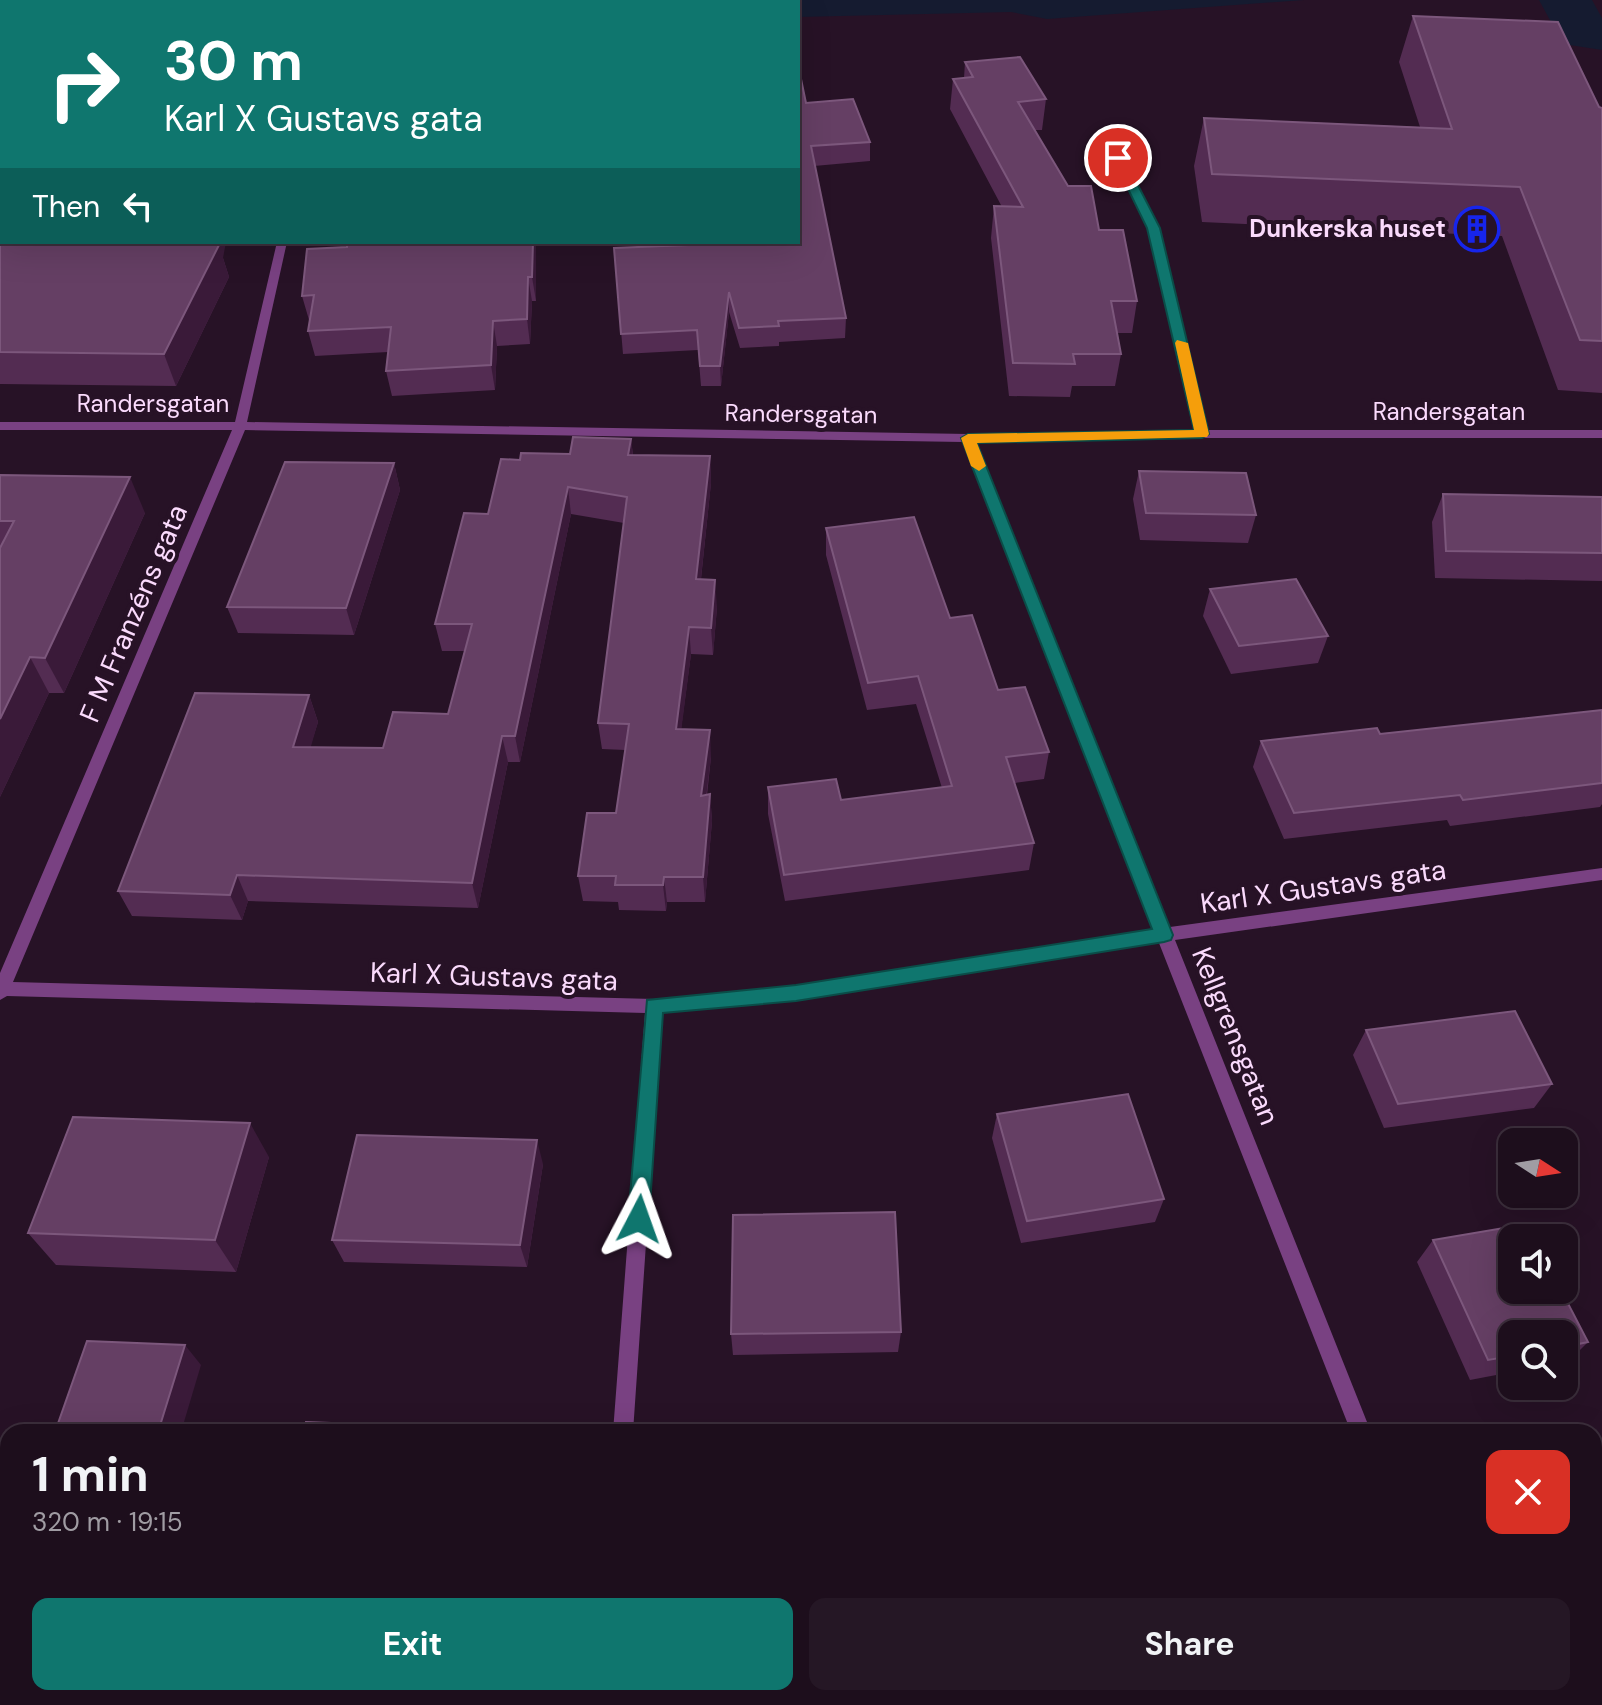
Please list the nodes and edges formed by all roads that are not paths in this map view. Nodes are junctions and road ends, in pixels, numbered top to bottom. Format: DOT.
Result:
graph roads {
  1 [pos="1118,158"];
  2 [pos="282,244"];
  3 [pos="0,426"];
  4 [pos="240,426"];
  5 [pos="1202,434"];
  6 [pos="1602,434"];
  7 [pos="968,438"];
  8 [pos="1602,874"];
  9 [pos="1164,935"];
  10 [pos="1,990"];
  11 [pos="654,1006"];
  12 [pos="624,1424"];
  13 [pos="1358,1424"];
  1 -- 5 [label="street"];
  2 -- 4 [label="street, F M Franzéns gata"];
  3 -- 4 [label="street, Randersgatan"];
  4 -- 7 [label="street, Randersgatan"];
  4 -- 10 [label="street, F M Franzéns gata"];
  5 -- 6 [label="street, Randersgatan"];
  5 -- 7 [label="street, Randersgatan"];
  7 -- 9 [label="street, Kellgrensgatan"];
  8 -- 9 [label="street, Karl X Gustavs gata"];
  9 -- 11 [label="street, Karl X Gustavs gata"];
  9 -- 13 [label="street, Kellgrensgatan"];
  10 -- 11 [label="street, Karl X Gustavs gata"];
  11 -- 12 [label="street"];
}
